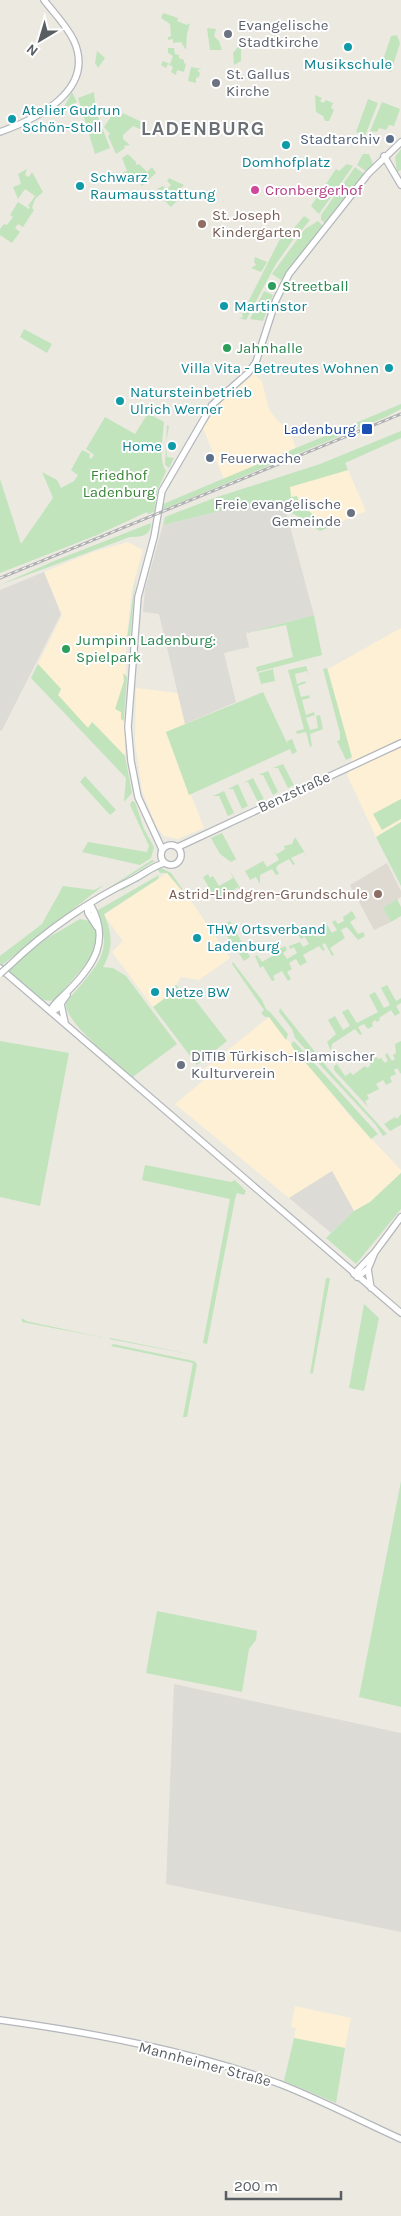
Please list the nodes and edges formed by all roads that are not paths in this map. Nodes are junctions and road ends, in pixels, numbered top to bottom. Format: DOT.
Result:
graph roads {
  1 [pos="44,0"];
  2 [pos="0,132"];
  3 [pos="401,142"];
  4 [pos="384,156"];
  5 [pos="401,185"];
  6 [pos="401,743"];
  7 [pos="164,847"];
  8 [pos="179,850"];
  9 [pos="162,860"];
  10 [pos="89,905"];
  11 [pos="71,917"];
  12 [pos="92,920"];
  13 [pos="99,928"];
  14 [pos="0,968"];
  15 [pos="0,974"];
  16 [pos="59,1003"];
  17 [pos="41,1004"];
  18 [pos="51,1012"];
  19 [pos="65,1025"];
  20 [pos="401,1217"];
  21 [pos="376,1252"];
  22 [pos="368,1269"];
  23 [pos="356,1276"];
  24 [pos="370,1288"];
  25 [pos="401,1313"];
  26 [pos="0,2020"];
  27 [pos="401,2139"];
  1 -- 2 [label="main road"];
  3 -- 4 [label="main road"];
  4 -- 5 [label="main road"];
  4 -- 7 [label="main road"];
  6 -- 8 [label="main road, Benzstraße"];
  7 -- 8 [label="main road"];
  7 -- 9 [label="main road"];
  8 -- 9 [label="main road"];
  9 -- 10 [label="main road"];
  10 -- 11 [label="main road"];
  10 -- 12 [label="main road"];
  10 -- 13 [label="main road"];
  11 -- 12 [label="main road"];
  11 -- 15 [label="main road, bridge"];
  12 -- 13 [label="main road"];
  13 -- 16 [label="main road"];
  14 -- 17 [label="main road"];
  16 -- 17 [label="main road"];
  16 -- 18 [label="main road"];
  16 -- 19 [label="main road"];
  17 -- 18 [label="main road"];
  18 -- 19 [label="main road"];
  19 -- 23 [label="main road"];
  20 -- 21 [label="main road"];
  21 -- 22 [label="main road"];
  21 -- 23 [label="main road"];
  22 -- 23 [label="main road"];
  22 -- 24 [label="main road"];
  23 -- 24 [label="main road"];
  24 -- 25 [label="main road"];
  26 -- 27 [label="main road, Mannheimer Straße"];
}
